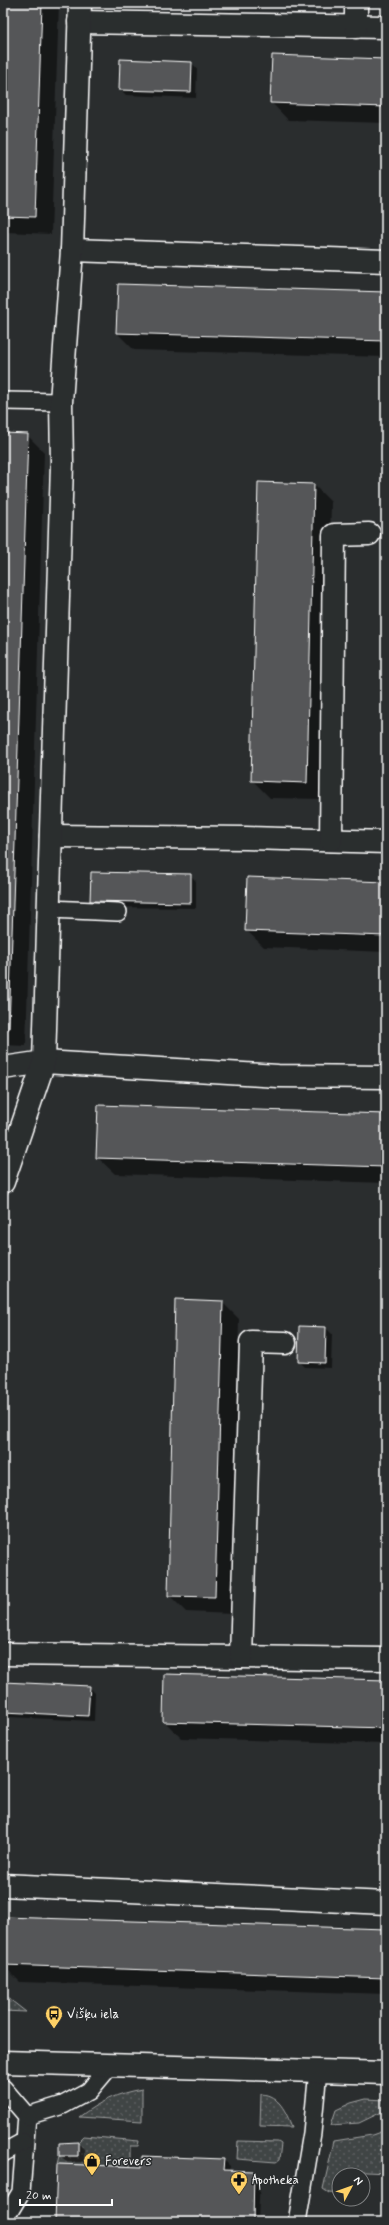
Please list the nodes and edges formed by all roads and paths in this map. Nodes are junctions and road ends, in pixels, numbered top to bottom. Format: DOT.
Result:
graph roads {
  1 [pos="356,3"];
  2 [pos="80,13"];
  3 [pos="356,27"];
  4 [pos="386,27"];
  5 [pos="72,250"];
  6 [pos="386,261"];
  7 [pos="3,401"];
  8 [pos="61,402"];
  9 [pos="369,534"];
  10 [pos="52,836"];
  11 [pos="332,840"];
  12 [pos="386,842"];
  13 [pos="49,909"];
  14 [pos="118,912"];
  15 [pos="44,1062"];
  16 [pos="3,1068"];
  17 [pos="386,1077"];
  18 [pos="3,1182"];
  19 [pos="285,1343"];
  20 [pos="3,1654"];
  21 [pos="241,1657"];
  22 [pos="386,1659"];
  23 [pos="3,1885"];
  24 [pos="386,1903"];
  25 [pos="3,2062"];
  26 [pos="110,2066"];
  27 [pos="318,2070"];
  28 [pos="386,2073"];
  29 [pos="3,2088"];
  30 [pos="27,2116"];
  31 [pos="23,2142"];
  32 [pos="3,2153"];
  33 [pos="3,2222"];
  34 [pos="297,2222"];
  1 -- 3 [label="street"];
  2 -- 3 [label="street"];
  2 -- 5 [label="street"];
  3 -- 4 [label="street"];
  5 -- 6 [label="street"];
  5 -- 8 [label="street"];
  7 -- 8 [label="lane"];
  8 -- 10 [label="street"];
  9 -- 11 [label="street"];
  10 -- 11 [label="street"];
  10 -- 13 [label="street"];
  11 -- 12 [label="street"];
  13 -- 14 [label="lane"];
  13 -- 15 [label="street"];
  15 -- 16 [label="street"];
  15 -- 17 [label="street"];
  15 -- 18 [label="street"];
  19 -- 21 [label="street"];
  20 -- 21 [label="street"];
  21 -- 22 [label="street"];
  23 -- 24 [label="street"];
  25 -- 26 [label="street"];
  26 -- 27 [label="street"];
  26 -- 30 [label="lane"];
  27 -- 28 [label="street"];
  27 -- 34 [label="lane"];
  29 -- 30 [label="lane"];
  30 -- 31 [label="lane"];
  31 -- 32 [label="lane"];
  31 -- 33 [label="lane"];
}
